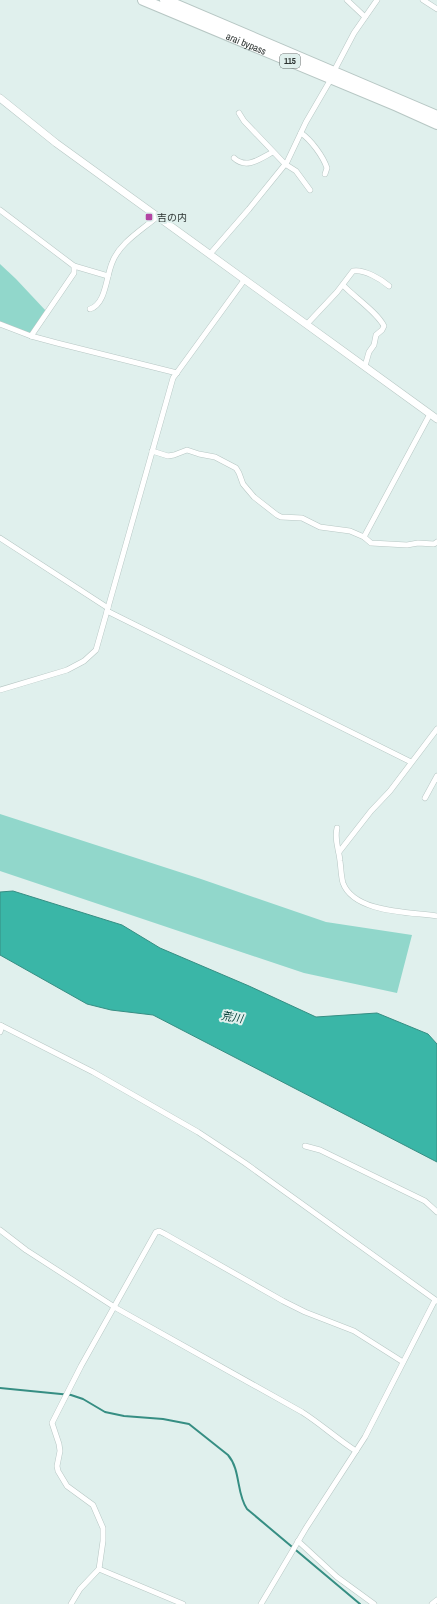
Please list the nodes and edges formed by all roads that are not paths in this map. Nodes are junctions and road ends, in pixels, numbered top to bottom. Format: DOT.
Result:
graph roads {
  1 [pos="143,0"];
  2 [pos="164,0"];
  3 [pos="348,0"];
  4 [pos="377,0"];
  5 [pos="423,0"];
  6 [pos="437,9"];
  7 [pos="365,17"];
  8 [pos="332,75"];
  9 [pos="0,98"];
  10 [pos="239,113"];
  11 [pos="437,116"];
  12 [pos="437,124"];
  13 [pos="301,133"];
  14 [pos="273,152"];
  15 [pos="234,158"];
  16 [pos="286,164"];
  17 [pos="325,174"];
  18 [pos="310,190"];
  19 [pos="0,210"];
  20 [pos="158,216"];
  21 [pos="210,254"];
  22 [pos="74,266"];
  23 [pos="108,276"];
  24 [pos="245,279"];
  25 [pos="343,285"];
  26 [pos="389,286"];
  27 [pos="90,310"];
  28 [pos="0,324"];
  29 [pos="307,324"];
  30 [pos="32,336"];
  31 [pos="365,366"];
  32 [pos="177,373"];
  33 [pos="430,414"];
  34 [pos="437,419"];
  35 [pos="152,451"];
  36 [pos="364,537"];
  37 [pos="0,538"];
  38 [pos="437,542"];
  39 [pos="108,610"];
  40 [pos="0,690"];
  41 [pos="437,729"];
  42 [pos="411,762"];
  43 [pos="437,776"];
  44 [pos="425,798"];
  45 [pos="337,828"];
  46 [pos="339,852"];
  47 [pos="437,916"];
  48 [pos="1,1025"];
  49 [pos="0,1032"];
  50 [pos="305,1146"];
  51 [pos="437,1212"];
  52 [pos="0,1230"];
  53 [pos="436,1301"];
  54 [pos="114,1307"];
  55 [pos="403,1362"];
  56 [pos="356,1451"];
  57 [pos="298,1541"];
  58 [pos="99,1569"];
  59 [pos="437,1600"];
  60 [pos="71,1604"];
  61 [pos="183,1604"];
  62 [pos="261,1604"];
  63 [pos="374,1604"];
  64 [pos="432,1604"];
  1 -- 8 [label="highway, arai bypass / 115"];
  2 -- 8 [label="highway, arai bypass / 115"];
  3 -- 7 [label="street"];
  4 -- 7 [label="street"];
  5 -- 6 [label="street"];
  7 -- 8 [label="street"];
  8 -- 11 [label="highway, arai bypass / 115"];
  8 -- 12 [label="highway, arai bypass / 115"];
  8 -- 13 [label="street"];
  9 -- 20 [label="street"];
  10 -- 14 [label="street"];
  13 -- 16 [label="street"];
  13 -- 17 [label="street"];
  14 -- 15 [label="street"];
  14 -- 16 [label="street"];
  16 -- 18 [label="street"];
  16 -- 21 [label="street"];
  19 -- 22 [label="street"];
  20 -- 21 [label="street"];
  20 -- 23 [label="street"];
  21 -- 24 [label="street"];
  22 -- 23 [label="street"];
  22 -- 30 [label="street"];
  23 -- 27 [label="street"];
  24 -- 29 [label="street"];
  24 -- 32 [label="street"];
  25 -- 26 [label="street"];
  25 -- 29 [label="street"];
  25 -- 31 [label="street"];
  28 -- 30 [label="street"];
  29 -- 31 [label="street"];
  30 -- 32 [label="street"];
  31 -- 33 [label="street"];
  32 -- 35 [label="street"];
  33 -- 34 [label="street"];
  33 -- 36 [label="street"];
  35 -- 36 [label="street"];
  35 -- 39 [label="street"];
  36 -- 38 [label="street"];
  37 -- 39 [label="street"];
  39 -- 40 [label="street"];
  39 -- 42 [label="street"];
  41 -- 42 [label="street"];
  42 -- 46 [label="street"];
  43 -- 44 [label="street"];
  45 -- 46 [label="street"];
  46 -- 47 [label="street"];
  48 -- 49 [label="street"];
  48 -- 53 [label="street"];
  50 -- 51 [label="street"];
  52 -- 54 [label="street"];
  53 -- 55 [label="street"];
  54 -- 55 [label="street"];
  54 -- 56 [label="street"];
  54 -- 58 [label="street"];
  55 -- 56 [label="street"];
  56 -- 57 [label="street"];
  57 -- 62 [label="street"];
  57 -- 63 [label="street"];
  58 -- 60 [label="street"];
  58 -- 61 [label="street"];
  59 -- 64 [label="street"];
}
